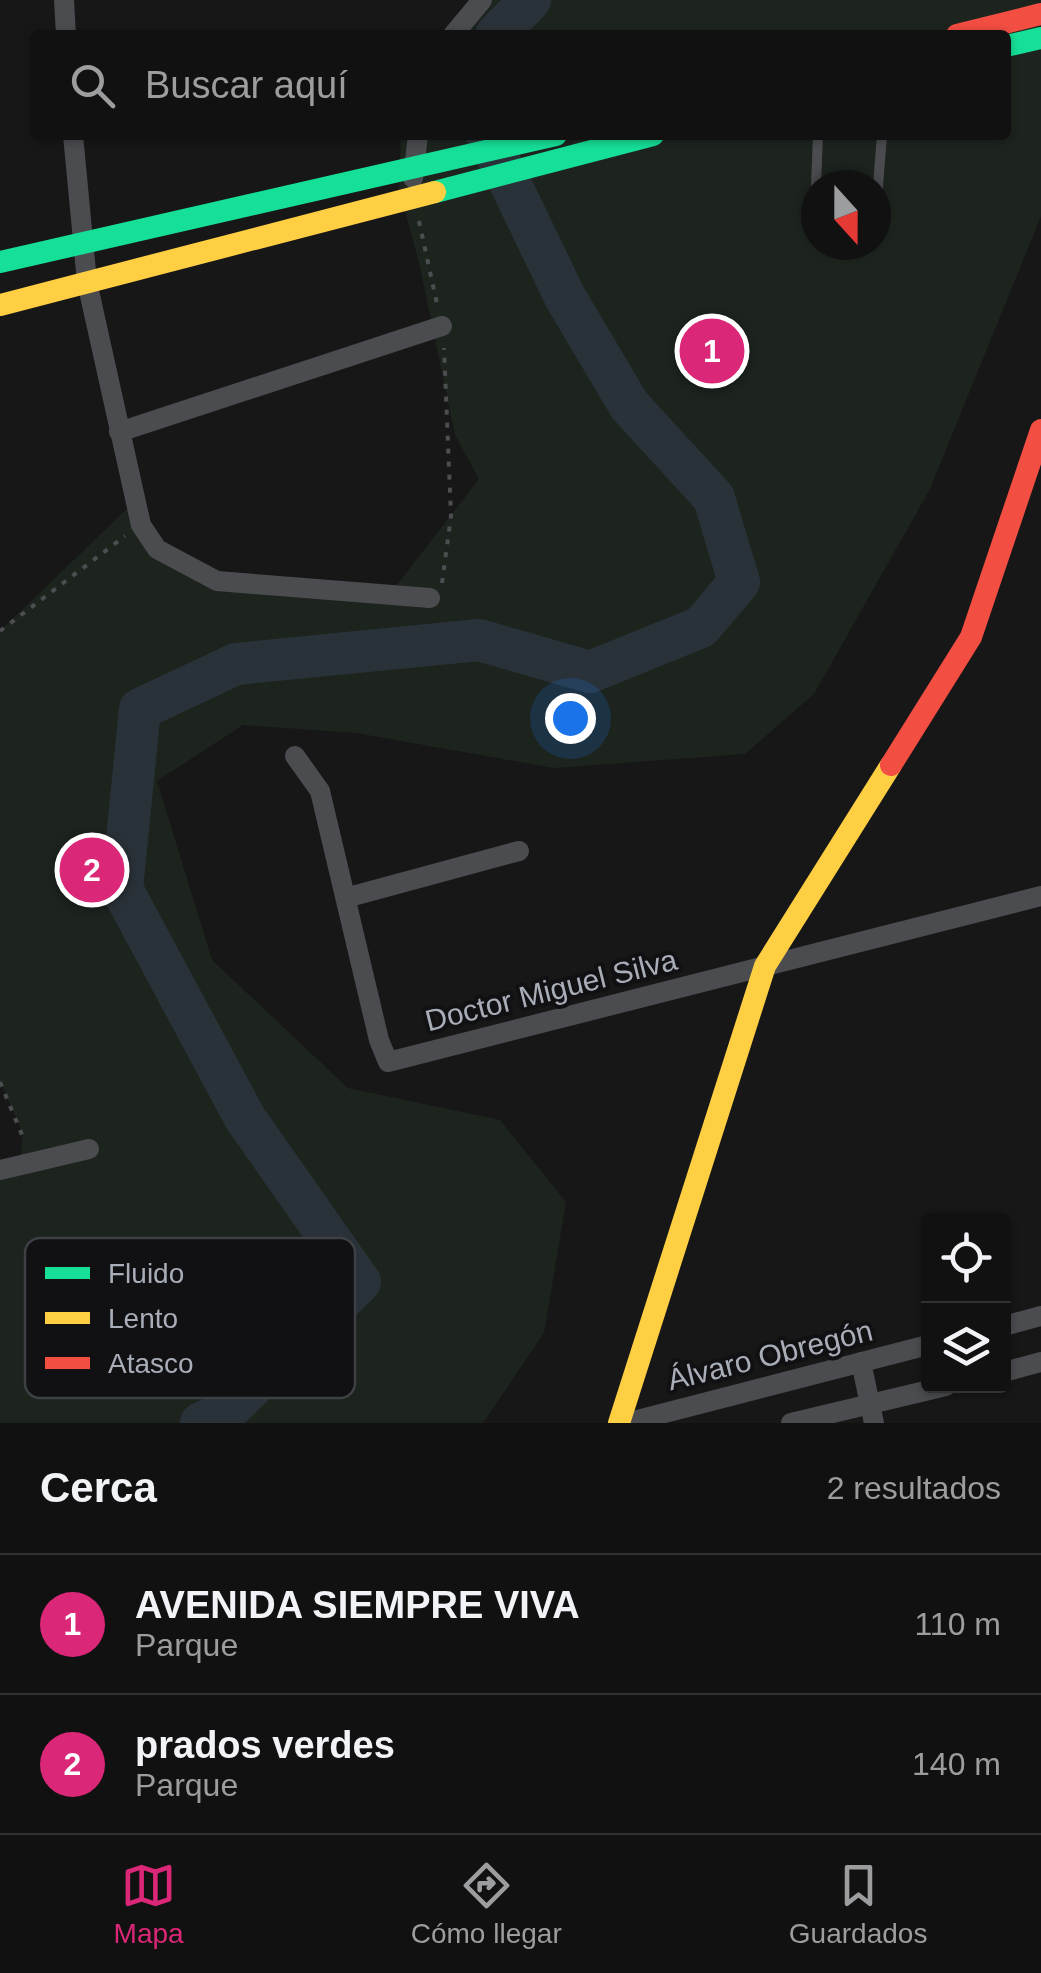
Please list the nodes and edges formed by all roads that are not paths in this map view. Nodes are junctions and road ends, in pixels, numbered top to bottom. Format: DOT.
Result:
graph roads {
  1 [pos="64,0"];
  2 [pos="482,0"];
  3 [pos="1041,14"];
  4 [pos="66,30"];
  5 [pos="457,30"];
  6 [pos="977,30"];
  7 [pos="1041,38"];
  8 [pos="1011,45"];
  9 [pos="73,140"];
  10 [pos="417,140"];
  11 [pos="534,140"];
  12 [pos="633,140"];
  13 [pos="818,140"];
  14 [pos="882,140"];
  15 [pos="412,168"];
  16 [pos="817,170"];
  17 [pos="879,170"];
  18 [pos="414,196"];
  19 [pos="81,243"];
  20 [pos="0,262"];
  21 [pos="86,282"];
  22 [pos="0,305"];
  23 [pos="442,326"];
  24 [pos="1041,431"];
  25 [pos="118,432"];
  26 [pos="430,598"];
  27 [pos="294,756"];
  28 [pos="519,851"];
  29 [pos="1041,896"];
  30 [pos="349,898"];
  31 [pos="765,966"];
  32 [pos="89,1148"];
  33 [pos="0,1170"];
  34 [pos="1041,1316"];
  35 [pos="1011,1324"];
  36 [pos="921,1347"];
  37 [pos="861,1362"];
  38 [pos="1041,1362"];
  39 [pos="1011,1370"];
  40 [pos="927,1393"];
  41 [pos="872,1413"];
  42 [pos="622,1423"];
  43 [pos="790,1423"];
  1 -- 4 [label="street"];
  2 -- 5 [label="street"];
  3 -- 6 [label="street"];
  7 -- 8 [label="street"];
  9 -- 19 [label="street"];
  10 -- 15 [label="street"];
  11 -- 15 [label="street"];
  12 -- 18 [label="street"];
  13 -- 16 [label="lane"];
  14 -- 17 [label="lane"];
  15 -- 18 [label="street"];
  15 -- 19 [label="street"];
  18 -- 21 [label="street"];
  19 -- 20 [label="street"];
  19 -- 21 [label="street"];
  21 -- 22 [label="street"];
  21 -- 25 [label="street"];
  23 -- 25 [label="street"];
  24 -- 31 [label="street"];
  25 -- 26 [label="street"];
  27 -- 30 [label="street, Doctor Miguel Silva"];
  28 -- 30 [label="street"];
  29 -- 31 [label="street, Doctor Miguel Silva"];
  30 -- 31 [label="street, Doctor Miguel Silva"];
  31 -- 42 [label="street"];
  32 -- 33 [label="street"];
  34 -- 35 [label="street"];
  36 -- 37 [label="street, Álvaro Obregón"];
  37 -- 41 [label="street"];
  37 -- 42 [label="street, Álvaro Obregón"];
  38 -- 39 [label="street"];
  40 -- 41 [label="street"];
  41 -- 43 [label="street"];
}
